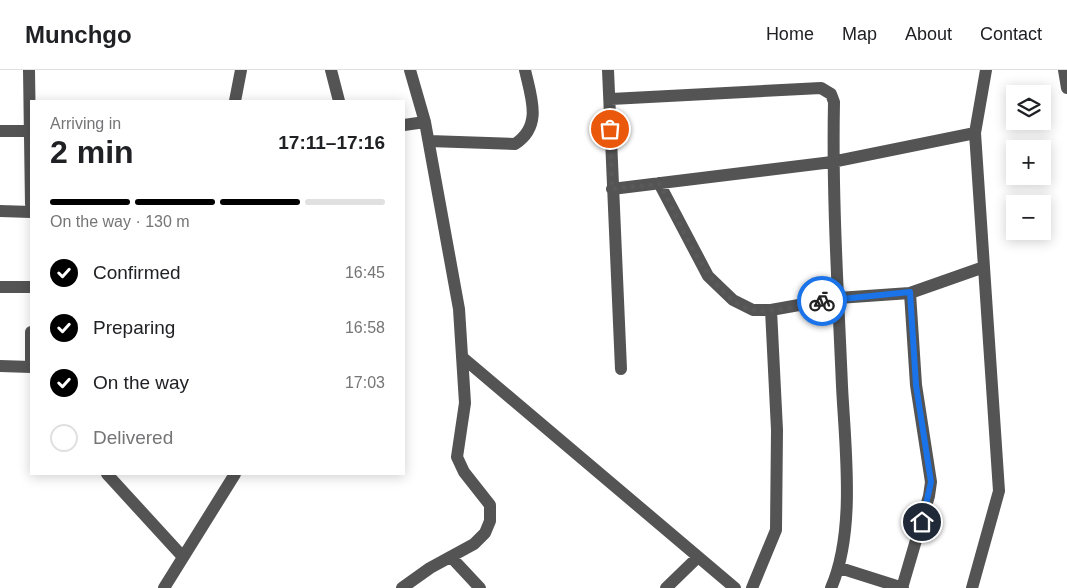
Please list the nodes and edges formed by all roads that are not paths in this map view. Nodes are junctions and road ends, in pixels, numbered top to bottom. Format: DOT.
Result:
graph roads {
  1 [pos="29,70"];
  2 [pos="242,70"];
  3 [pos="331,70"];
  4 [pos="410,70"];
  5 [pos="525,70"];
  6 [pos="608,70"];
  7 [pos="986,70"];
  8 [pos="1064,70"];
  9 [pos="1067,88"];
  10 [pos="611,99"];
  11 [pos="236,100"];
  12 [pos="338,100"];
  13 [pos="426,122"];
  14 [pos="405,125"];
  15 [pos="0,131"];
  16 [pos="30,131"];
  17 [pos="975,133"];
  18 [pos="429,141"];
  19 [pos="832,162"];
  20 [pos="660,184"];
  21 [pos="612,189"];
  22 [pos="0,211"];
  23 [pos="30,212"];
  24 [pos="984,267"];
  25 [pos="0,287"];
  26 [pos="30,287"];
  27 [pos="910,292"];
  28 [pos="838,298"];
  29 [pos="771,310"];
  30 [pos="462,357"];
  31 [pos="0,366"];
  32 [pos="30,367"];
  33 [pos="621,369"];
  34 [pos="108,475"];
  35 [pos="234,475"];
  36 [pos="183,557"];
  37 [pos="451,557"];
  38 [pos="698,557"];
  39 [pos="840,568"];
  40 [pos="164,588"];
  41 [pos="402,588"];
  42 [pos="480,588"];
  43 [pos="666,588"];
  44 [pos="735,588"];
  45 [pos="752,588"];
  46 [pos="831,588"];
  47 [pos="903,588"];
  48 [pos="972,588"];
  1 -- 16 [label="street"];
  2 -- 11 [label="street"];
  3 -- 12 [label="street"];
  4 -- 13 [label="street"];
  5 -- 18 [label="street"];
  6 -- 10 [label="street"];
  7 -- 17 [label="street"];
  8 -- 9 [label="street"];
  10 -- 19 [label="street"];
  10 -- 21 [label="street"];
  13 -- 14 [label="street"];
  13 -- 18 [label="street"];
  15 -- 16 [label="street"];
  17 -- 19 [label="street"];
  17 -- 24 [label="street"];
  18 -- 30 [label="street"];
  19 -- 20 [label="street"];
  19 -- 28 [label="street"];
  20 -- 21 [label="street"];
  20 -- 29 [label="street"];
  21 -- 33 [label="street"];
  22 -- 23 [label="street"];
  24 -- 27 [label="street"];
  24 -- 48 [label="street"];
  25 -- 26 [label="street"];
  27 -- 28 [label="street"];
  27 -- 47 [label="street"];
  28 -- 29 [label="street"];
  28 -- 39 [label="street"];
  29 -- 45 [label="street"];
  30 -- 37 [label="street"];
  30 -- 38 [label="street"];
  31 -- 32 [label="street"];
  34 -- 36 [label="street"];
  35 -- 36 [label="street"];
  36 -- 40 [label="street"];
  37 -- 41 [label="street"];
  37 -- 42 [label="street"];
  38 -- 43 [label="street"];
  38 -- 44 [label="street"];
  39 -- 46 [label="street"];
  39 -- 47 [label="street"];
}
